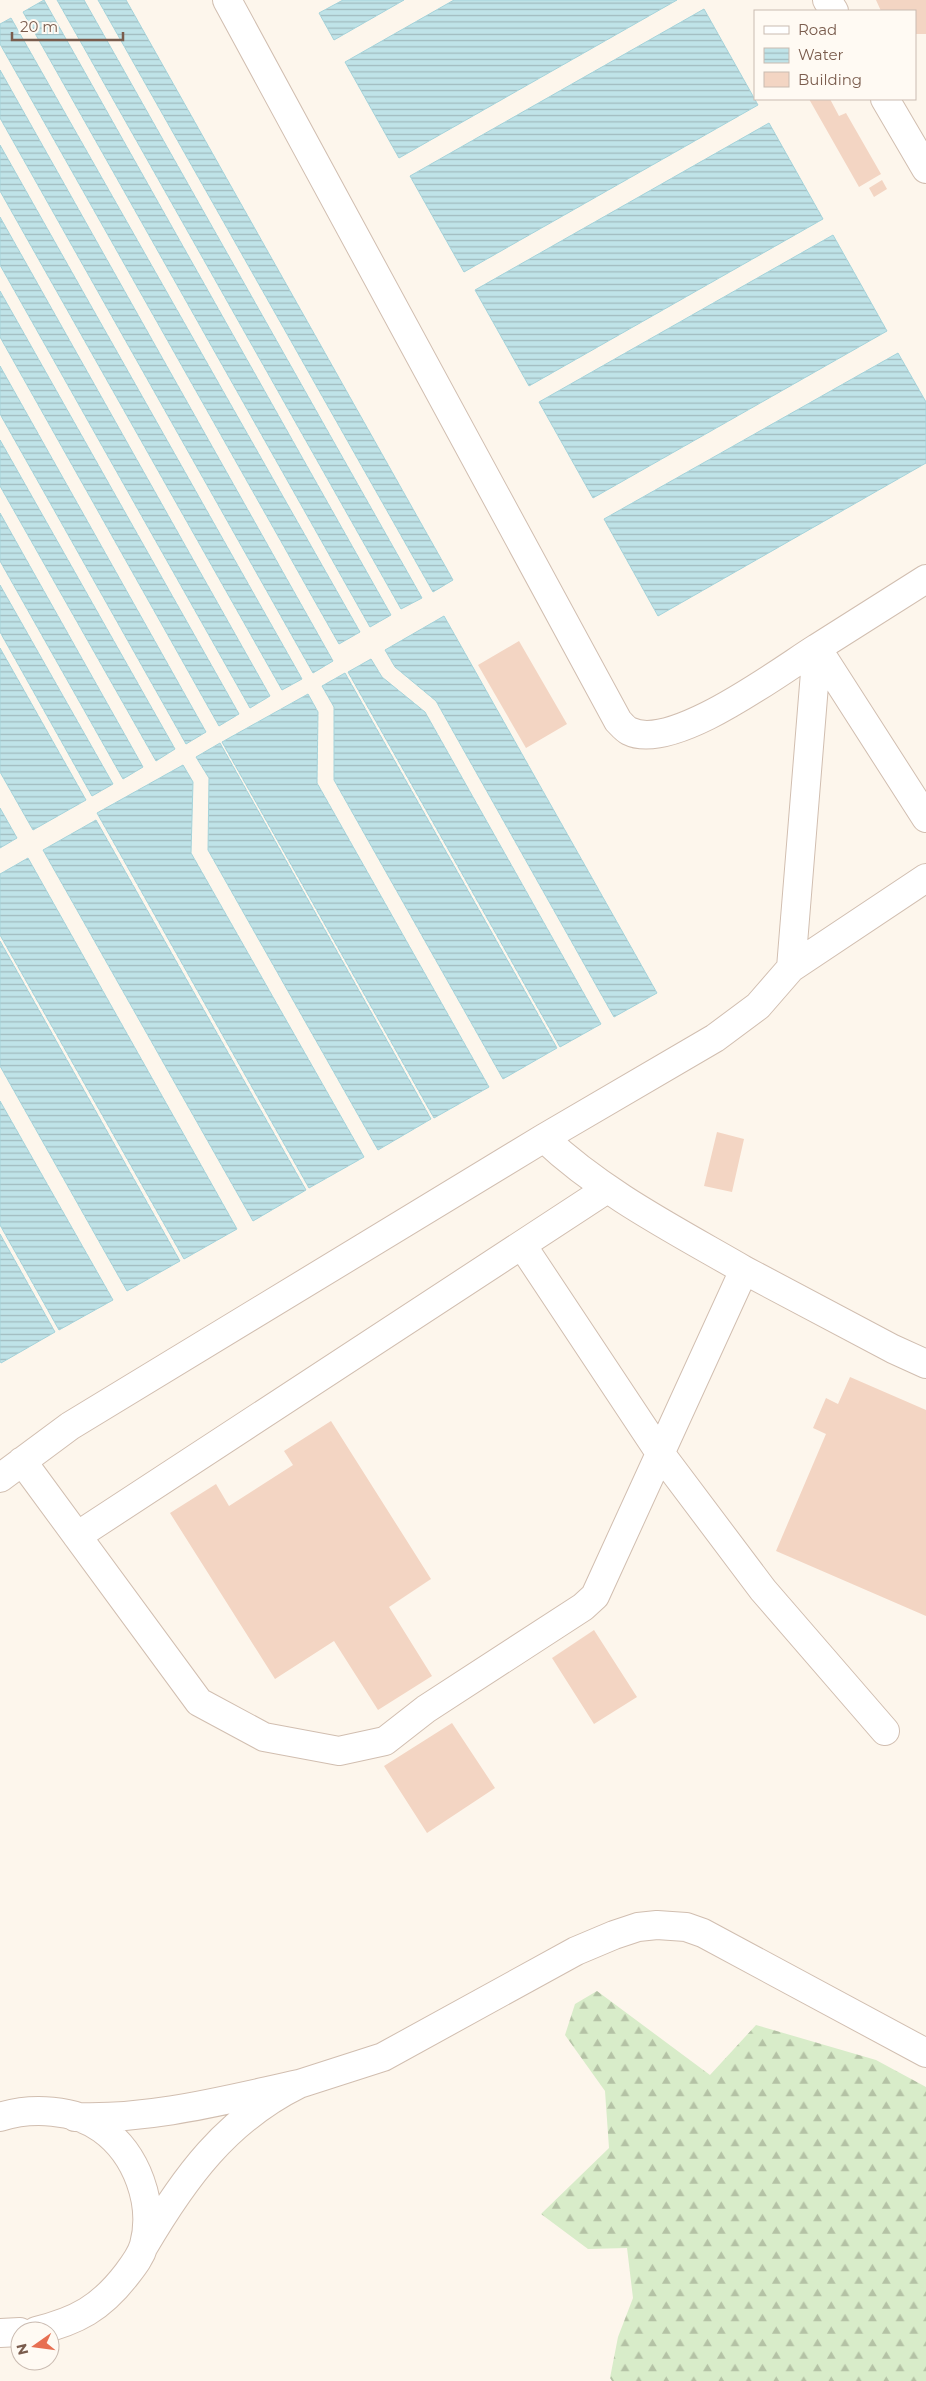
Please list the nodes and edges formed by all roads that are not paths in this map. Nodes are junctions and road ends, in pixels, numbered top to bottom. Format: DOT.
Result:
graph roads {
  1 [pos="227,0"];
  2 [pos="886,100"];
  3 [pos="926,169"];
  4 [pos="922,588"];
  5 [pos="817,648"];
  6 [pos="926,818"];
  7 [pos="926,878"];
  8 [pos="791,968"];
  9 [pos="544,1138"];
  10 [pos="608,1189"];
  11 [pos="522,1245"];
  12 [pos="744,1270"];
  13 [pos="918,1356"];
  14 [pos="660,1453"];
  15 [pos="22,1462"];
  16 [pos="0,1478"];
  17 [pos="77,1536"];
  18 [pos="884,1731"];
  19 [pos="926,2054"];
  20 [pos="299,2084"];
  21 [pos="0,2117"];
  22 [pos="75,2117"];
  23 [pos="144,2246"];
  24 [pos="60,2324"];
  1 -- 5 [label="lane"];
  2 -- 3 [label="lane"];
  4 -- 5 [label="lane"];
  5 -- 6 [label="lane"];
  5 -- 8 [label="lane"];
  7 -- 8 [label="lane"];
  8 -- 9 [label="lane"];
  9 -- 10 [label="lane"];
  9 -- 15 [label="lane"];
  10 -- 11 [label="lane"];
  10 -- 12 [label="lane"];
  11 -- 14 [label="lane"];
  11 -- 17 [label="lane"];
  12 -- 13 [label="lane"];
  12 -- 14 [label="lane"];
  14 -- 17 [label="lane"];
  14 -- 18 [label="lane"];
  15 -- 16 [label="lane"];
  15 -- 17 [label="lane"];
  19 -- 20 [label="lane"];
  20 -- 22 [label="lane"];
  20 -- 23 [label="lane"];
  21 -- 22 [label="lane"];
  22 -- 23 [label="lane"];
  23 -- 24 [label="lane"];
}
